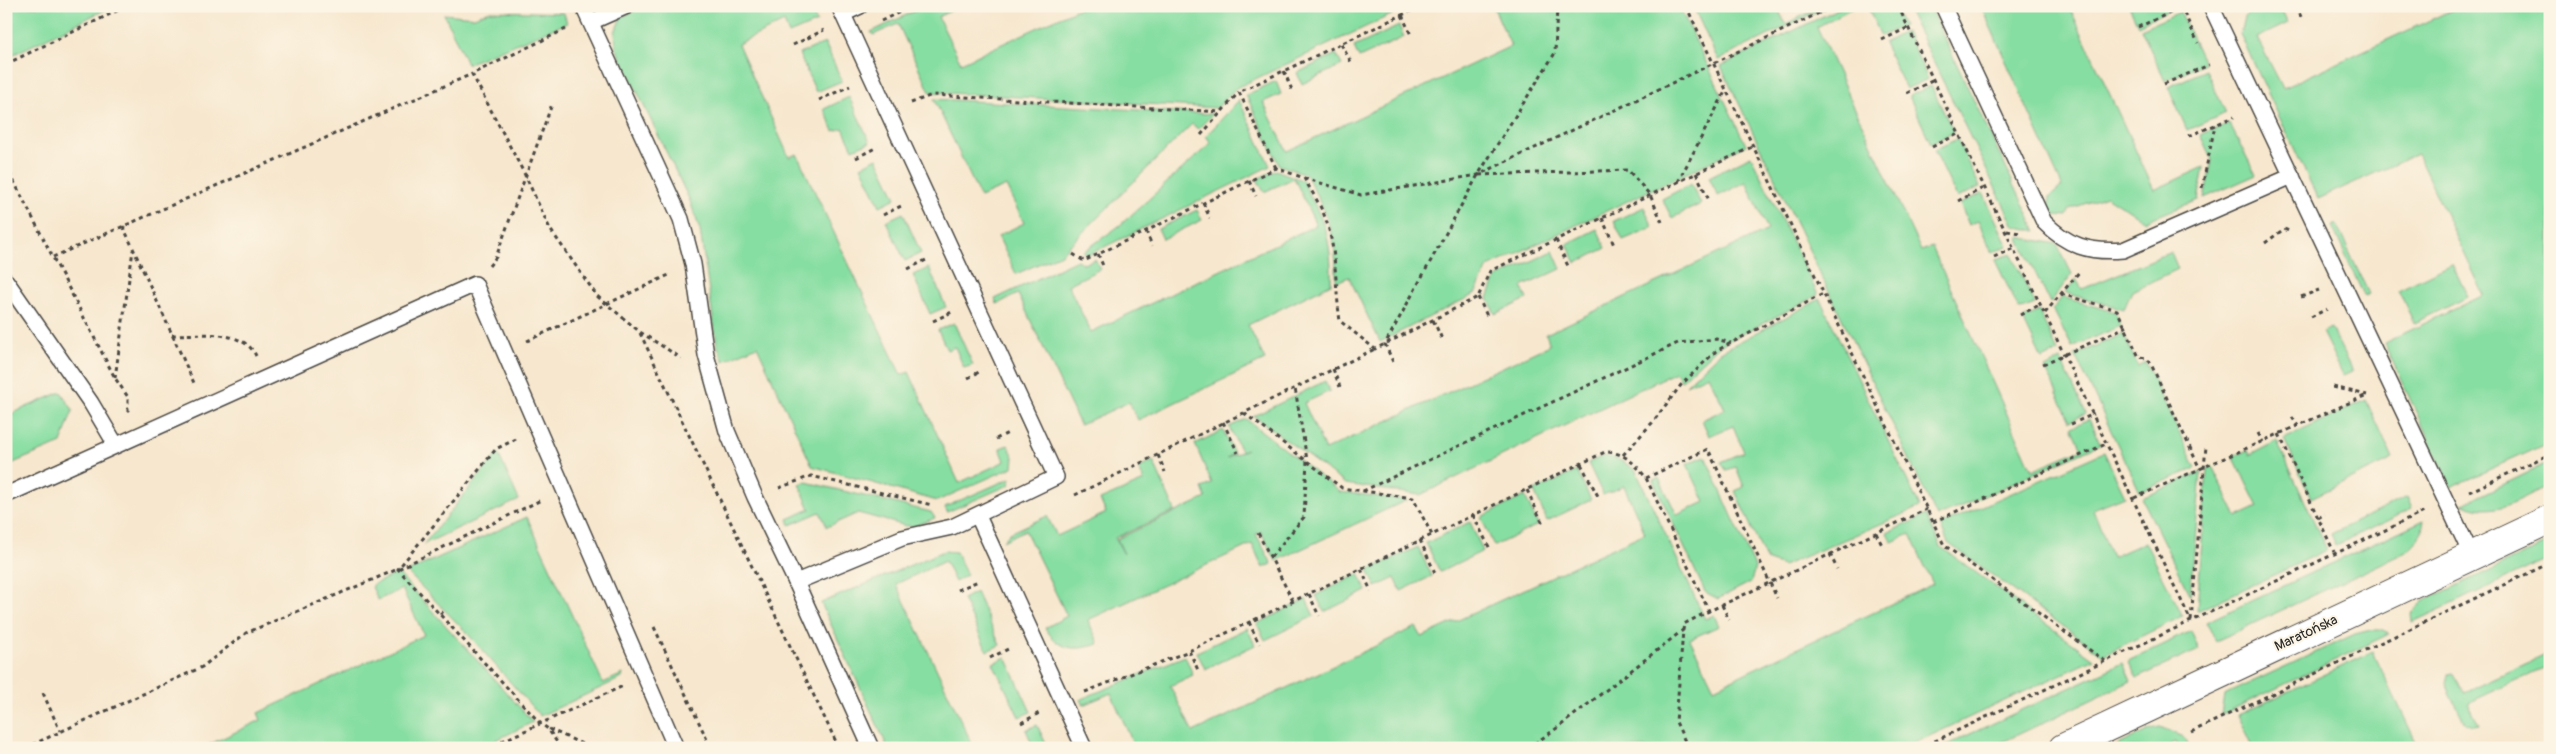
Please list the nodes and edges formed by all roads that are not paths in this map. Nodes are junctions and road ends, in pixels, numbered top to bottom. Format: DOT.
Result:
graph roads {
  1 [pos="626,6"];
  2 [pos="860,6"];
  3 [pos="1943,6"];
  4 [pos="2211,6"];
  5 [pos="841,10"];
  6 [pos="588,16"];
  7 [pos="2292,176"];
  8 [pos="6,281"];
  9 [pos="121,442"];
  10 [pos="6,495"];
  11 [pos="978,516"];
  12 [pos="2550,519"];
  13 [pos="2472,556"];
  14 [pos="796,582"];
  15 [pos="676,748"];
  16 [pos="871,748"];
  17 [pos="1084,748"];
  18 [pos="2063,748"];
  1 -- 6 [label="lane"];
  2 -- 5 [label="lane"];
  3 -- 7 [label="lane"];
  4 -- 7 [label="lane"];
  5 -- 11 [label="lane"];
  6 -- 14 [label="lane"];
  7 -- 13 [label="lane"];
  8 -- 9 [label="lane"];
  9 -- 10 [label="lane"];
  9 -- 15 [label="lane"];
  11 -- 14 [label="lane"];
  11 -- 17 [label="lane"];
  12 -- 13 [label="street, Maratońska"];
  13 -- 18 [label="street, Maratońska"];
  14 -- 16 [label="lane"];
}
